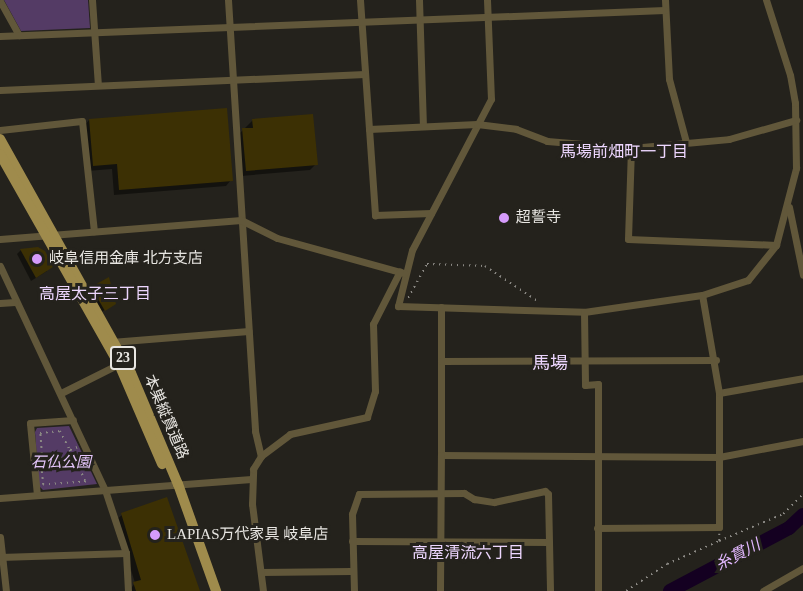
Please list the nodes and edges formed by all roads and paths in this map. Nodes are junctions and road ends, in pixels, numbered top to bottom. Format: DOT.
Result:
graph roads {
  1 [pos="92,0"];
  2 [pos="228,0"];
  3 [pos="360,0"];
  4 [pos="419,0"];
  5 [pos="487,0"];
  6 [pos="665,0"];
  7 [pos="765,0"];
  8 [pos="0,1"];
  9 [pos="664,10"];
  10 [pos="488,16"];
  11 [pos="420,18"];
  12 [pos="362,21"];
  13 [pos="230,27"];
  14 [pos="94,32"];
  15 [pos="19,35"];
  16 [pos="0,36"];
  17 [pos="365,74"];
  18 [pos="233,81"];
  19 [pos="98,85"];
  20 [pos="0,90"];
  21 [pos="796,120"];
  22 [pos="477,124"];
  23 [pos="423,126"];
  24 [pos="369,129"];
  25 [pos="0,130"];
  26 [pos="0,139"];
  27 [pos="686,142"];
  28 [pos="631,148"];
  29 [pos="0,154"];
  30 [pos="789,205"];
  31 [pos="431,213"];
  32 [pos="242,220"];
  33 [pos="94,231"];
  34 [pos="51,235"];
  35 [pos="0,239"];
  36 [pos="776,245"];
  37 [pos="0,266"];
  38 [pos="402,272"];
  39 [pos="803,275"];
  40 [pos="702,295"];
  41 [pos="15,302"];
  42 [pos="0,303"];
  43 [pos="405,306"];
  44 [pos="441,307"];
  45 [pos="547,308"];
  46 [pos="584,312"];
  47 [pos="249,331"];
  48 [pos="111,342"];
  49 [pos="716,360"];
  50 [pos="441,361"];
  51 [pos="585,361"];
  52 [pos="118,364"];
  53 [pos="803,378"];
  54 [pos="61,393"];
  55 [pos="719,393"];
  56 [pos="73,420"];
  57 [pos="803,441"];
  58 [pos="84,444"];
  59 [pos="70,450"];
  60 [pos="441,455"];
  61 [pos="261,456"];
  62 [pos="597,456"];
  63 [pos="719,457"];
  64 [pos="68,458"];
  65 [pos="46,460"];
  66 [pos="70,463"];
  67 [pos="45,465"];
  68 [pos="250,479"];
  69 [pos="175,485"];
  70 [pos="105,490"];
  71 [pos="441,492"];
  72 [pos="803,494"];
  73 [pos="37,495"];
  74 [pos="0,498"];
  75 [pos="719,527"];
  76 [pos="597,528"];
  77 [pos="0,537"];
  78 [pos="352,541"];
  79 [pos="719,541"];
  80 [pos="549,542"];
  81 [pos="440,543"];
  82 [pos="126,553"];
  83 [pos="2,557"];
  84 [pos="803,568"];
  85 [pos="261,572"];
  86 [pos="351,572"];
  87 [pos="6,591"];
  88 [pos="128,591"];
  89 [pos="208,591"];
  90 [pos="216,591"];
  91 [pos="263,591"];
  92 [pos="354,591"];
  93 [pos="440,591"];
  94 [pos="550,591"];
  95 [pos="598,591"];
  96 [pos="626,591"];
  97 [pos="763,591"];
  1 -- 14 [label="street"];
  2 -- 13 [label="street"];
  3 -- 12 [label="street"];
  4 -- 11 [label="street"];
  5 -- 10 [label="street"];
  6 -- 9 [label="street"];
  7 -- 21 [label="street"];
  8 -- 15 [label="street"];
  9 -- 10 [label="street"];
  9 -- 27 [label="street"];
  10 -- 11 [label="street"];
  10 -- 22 [label="street"];
  11 -- 12 [label="street"];
  11 -- 23 [label="street"];
  12 -- 13 [label="street"];
  12 -- 17 [label="street"];
  13 -- 14 [label="street"];
  13 -- 18 [label="street"];
  14 -- 15 [label="street"];
  14 -- 19 [label="street"];
  15 -- 16 [label="street"];
  17 -- 18 [label="street"];
  17 -- 24 [label="street"];
  18 -- 19 [label="street"];
  18 -- 32 [label="street"];
  19 -- 20 [label="street"];
  21 -- 27 [label="street"];
  21 -- 30 [label="street"];
  22 -- 23 [label="street"];
  22 -- 28 [label="street"];
  22 -- 31 [label="street"];
  23 -- 24 [label="street"];
  24 -- 31 [label="street"];
  25 -- 33 [label="street"];
  26 -- 34 [label="main road, 本巣縦貫道路 / 23"];
  27 -- 28 [label="street"];
  28 -- 36 [label="street"];
  29 -- 34 [label="main road, 本巣縦貫道路 / 23"];
  30 -- 36 [label="street"];
  30 -- 39 [label="street"];
  31 -- 38 [label="street"];
  32 -- 33 [label="street"];
  32 -- 38 [label="street"];
  32 -- 47 [label="street"];
  33 -- 34 [label="street"];
  34 -- 35 [label="street"];
  34 -- 48 [label="main road, 本巣縦貫道路 / 23"];
  36 -- 40 [label="street"];
  37 -- 41 [label="street"];
  38 -- 43 [label="street"];
  38 -- 61 [label="street"];
  40 -- 46 [label="street"];
  40 -- 49 [label="street"];
  41 -- 42 [label="street"];
  41 -- 54 [label="street"];
  43 -- 44 [label="street"];
  43 -- 45 [label="path"];
  44 -- 45 [label="street"];
  44 -- 50 [label="street"];
  45 -- 46 [label="street"];
  46 -- 51 [label="street"];
  47 -- 48 [label="street"];
  47 -- 61 [label="street"];
  48 -- 52 [label="main road, 本巣縦貫道路 / 23"];
  48 -- 69 [label="main road, 本巣縦貫道路 / 23"];
  49 -- 51 [label="street"];
  49 -- 55 [label="street"];
  50 -- 51 [label="street"];
  50 -- 60 [label="street"];
  51 -- 62 [label="street"];
  52 -- 54 [label="street"];
  52 -- 69 [label="main road, 本巣縦貫道路 / 23"];
  53 -- 55 [label="street"];
  54 -- 56 [label="street"];
  55 -- 63 [label="street"];
  56 -- 58 [label="street"];
  56 -- 73 [label="street"];
  57 -- 63 [label="street"];
  58 -- 59 [label="path"];
  58 -- 70 [label="street"];
  59 -- 64 [label="path"];
  59 -- 65 [label="path"];
  60 -- 62 [label="street"];
  60 -- 71 [label="street"];
  61 -- 68 [label="street"];
  62 -- 63 [label="street"];
  62 -- 76 [label="street"];
  63 -- 75 [label="street"];
  64 -- 65 [label="path"];
  64 -- 66 [label="path"];
  65 -- 67 [label="path"];
  66 -- 67 [label="path"];
  66 -- 67 [label="path"];
  68 -- 69 [label="street"];
  68 -- 85 [label="street"];
  69 -- 70 [label="street"];
  69 -- 89 [label="main road, 本巣縦貫道路 / 23"];
  69 -- 90 [label="main road, 本巣縦貫道路 / 23"];
  70 -- 73 [label="street"];
  70 -- 82 [label="street"];
  71 -- 78 [label="street"];
  71 -- 80 [label="street"];
  71 -- 81 [label="street"];
  72 -- 79 [label="path"];
  73 -- 74 [label="street"];
  75 -- 76 [label="street"];
  75 -- 79 [label="path"];
  76 -- 95 [label="street"];
  77 -- 83 [label="street"];
  78 -- 81 [label="street"];
  78 -- 86 [label="street"];
  79 -- 96 [label="path"];
  80 -- 81 [label="street"];
  80 -- 94 [label="street"];
  81 -- 93 [label="street"];
  82 -- 83 [label="street"];
  82 -- 88 [label="street"];
  83 -- 87 [label="street"];
  84 -- 97 [label="street"];
  85 -- 86 [label="street"];
  85 -- 91 [label="street"];
  86 -- 92 [label="street"];
}
